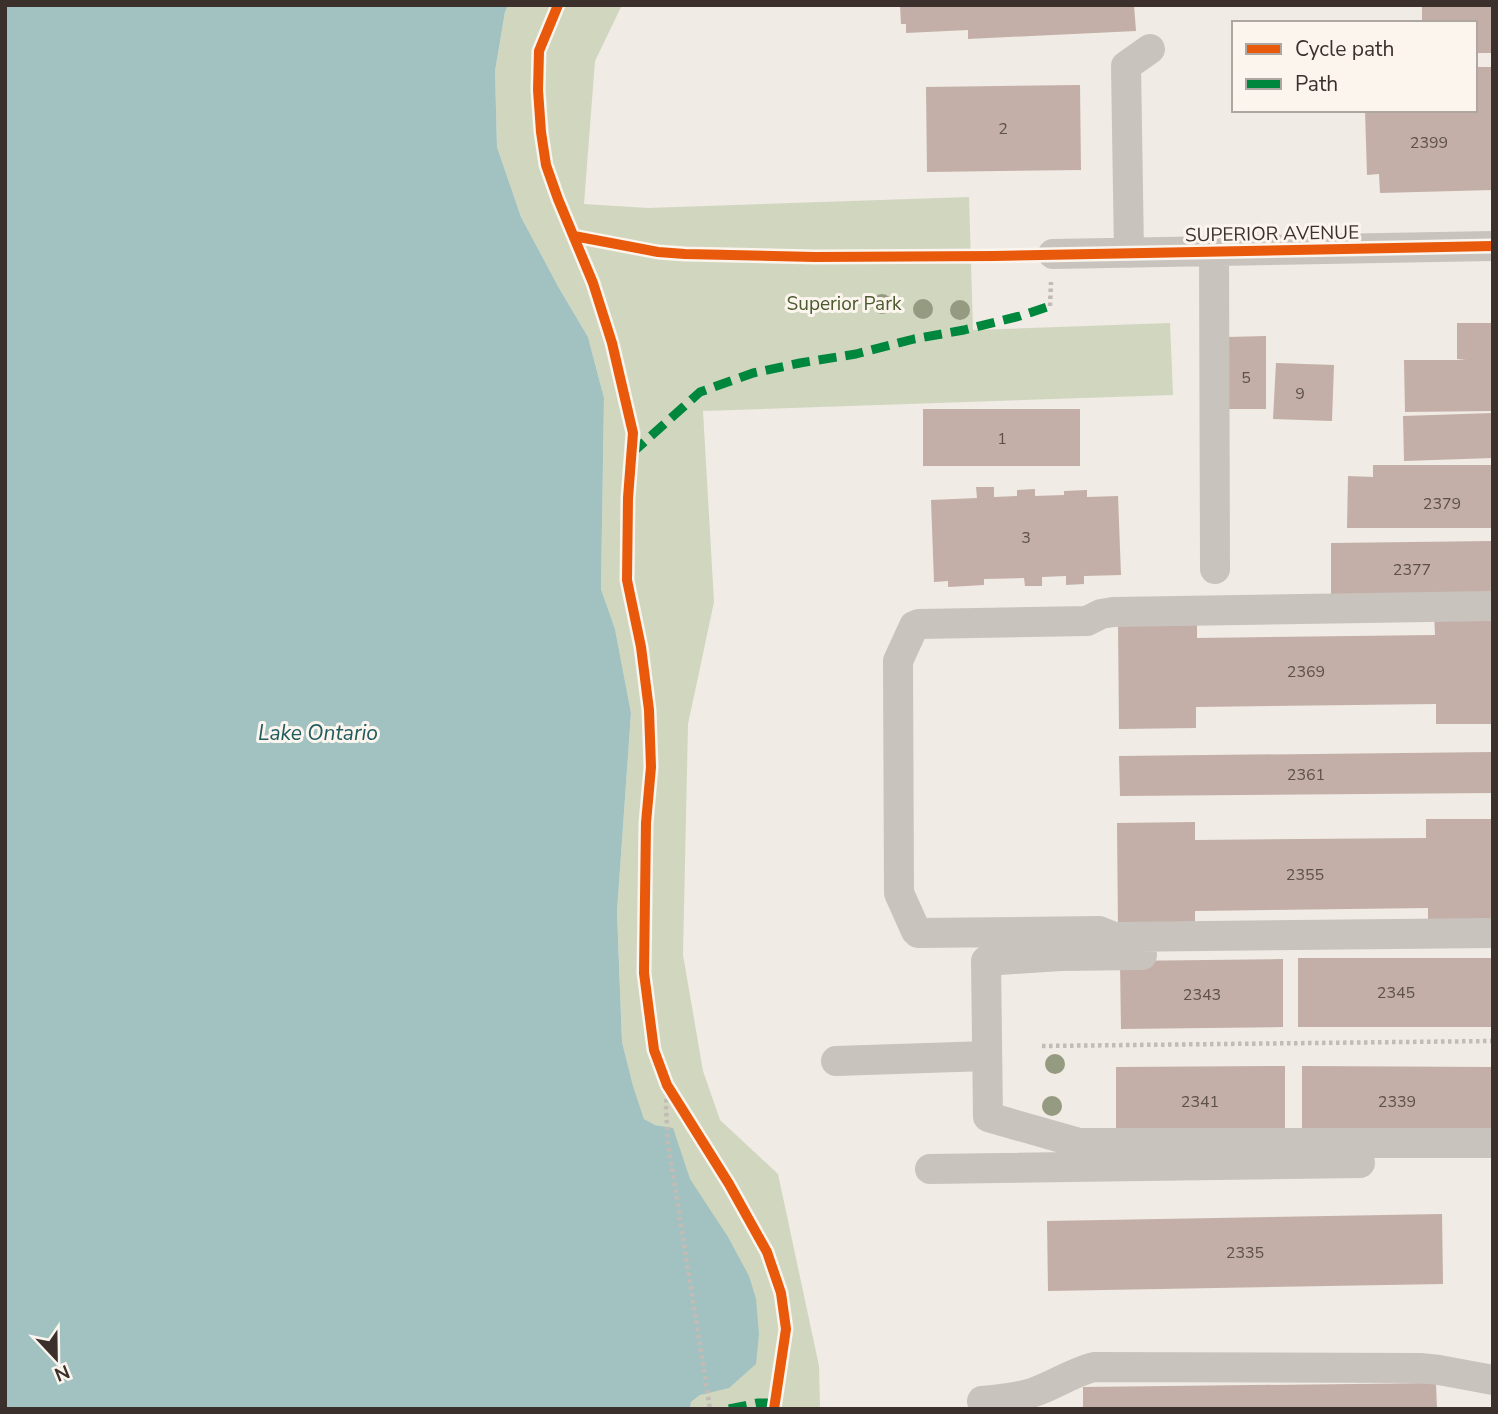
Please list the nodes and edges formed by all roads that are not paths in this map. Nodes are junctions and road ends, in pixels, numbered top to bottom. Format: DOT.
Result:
graph roads {
  1 [pos="1150,49"];
  2 [pos="1493,246"];
  3 [pos="1214,251"];
  4 [pos="1129,253"];
  5 [pos="1052,254"];
  6 [pos="1215,569"];
  7 [pos="1493,606"];
  8 [pos="1493,933"];
  9 [pos="1493,951"];
  10 [pos="987,1056"];
  11 [pos="836,1060"];
  12 [pos="1493,1143"];
  13 [pos="1493,1161"];
  14 [pos="930,1170"];
  15 [pos="1493,1380"];
  16 [pos="982,1401"];
  1 -- 4 [label="street"];
  2 -- 3 [label="street, SUPERIOR AVENUE"];
  3 -- 4 [label="street, SUPERIOR AVENUE"];
  3 -- 6 [label="street"];
  4 -- 5 [label="street, SUPERIOR AVENUE"];
  7 -- 8 [label="street"];
  9 -- 10 [label="street"];
  10 -- 11 [label="street"];
  10 -- 12 [label="street"];
  13 -- 14 [label="street"];
  15 -- 16 [label="street"];
}
